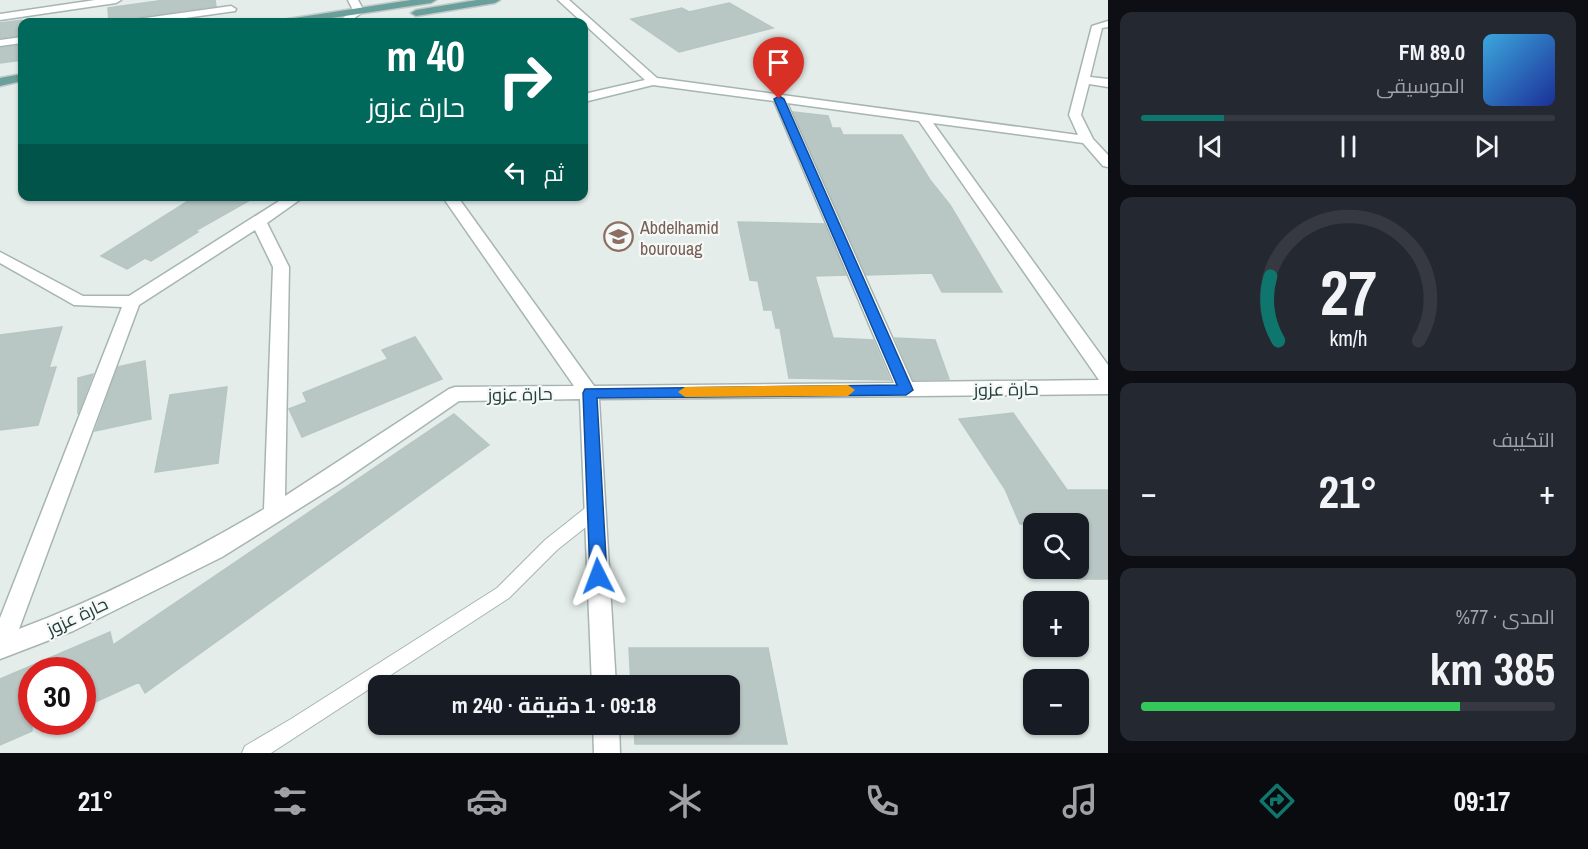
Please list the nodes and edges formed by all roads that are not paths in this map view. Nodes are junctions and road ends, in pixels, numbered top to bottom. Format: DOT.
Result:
graph roads {
  1 [pos="353,0"];
  2 [pos="431,0"];
  3 [pos="495,0"];
  4 [pos="563,0"];
  5 [pos="109,1"];
  6 [pos="230,4"];
  7 [pos="360,11"];
  8 [pos="0,17"];
  9 [pos="158,18"];
  10 [pos="314,18"];
  11 [pos="349,18"];
  12 [pos="380,18"];
  13 [pos="583,18"];
  14 [pos="588,22"];
  15 [pos="1108,24"];
  16 [pos="18,41"];
  17 [pos="0,43"];
  18 [pos="18,67"];
  19 [pos="0,69"];
  20 [pos="18,79"];
  21 [pos="1083,80"];
  22 [pos="653,81"];
  23 [pos="0,82"];
  24 [pos="1108,83"];
  25 [pos="588,98"];
  26 [pos="779,99"];
  27 [pos="923,118"];
  28 [pos="1097,147"];
  29 [pos="1108,163"];
  30 [pos="290,201"];
  31 [pos="453,201"];
  32 [pos="259,222"];
  33 [pos="0,257"];
  34 [pos="132,302"];
  35 [pos="1108,379"];
  36 [pos="1108,387"];
  37 [pos="906,390"];
  38 [pos="590,393"];
  39 [pos="595,510"];
  40 [pos="274,513"];
  41 [pos="0,648"];
  42 [pos="603,675"];
  43 [pos="606,735"];
  44 [pos="252,753"];
  45 [pos="607,753"];
  1 -- 7 [label="street"];
  2 -- 7 [label="main road"];
  3 -- 12 [label="main road"];
  4 -- 13 [label="street"];
  5 -- 8 [label="street"];
  6 -- 9 [label="street"];
  7 -- 10 [label="main road"];
  7 -- 11 [label="street"];
  14 -- 22 [label="street"];
  15 -- 21 [label="street"];
  16 -- 17 [label="street"];
  18 -- 19 [label="main road"];
  20 -- 23 [label="main road"];
  21 -- 24 [label="street"];
  21 -- 28 [label="street"];
  22 -- 25 [label="street"];
  22 -- 26 [label="street"];
  26 -- 27 [label="street"];
  26 -- 37 [label="street"];
  27 -- 28 [label="street"];
  27 -- 35 [label="street"];
  28 -- 29 [label="street"];
  30 -- 32 [label="street"];
  31 -- 38 [label="street"];
  32 -- 34 [label="street"];
  32 -- 40 [label="street"];
  33 -- 34 [label="street"];
  34 -- 41 [label="street"];
  36 -- 37 [label="street, حارة عزوز"];
  37 -- 38 [label="street, حارة عزوز"];
  38 -- 39 [label="street"];
  38 -- 40 [label="street, حارة عزوز"];
  39 -- 42 [label="street"];
  39 -- 44 [label="lane"];
  40 -- 41 [label="street, حارة عزوز"];
  43 -- 45 [label="street"];
}
